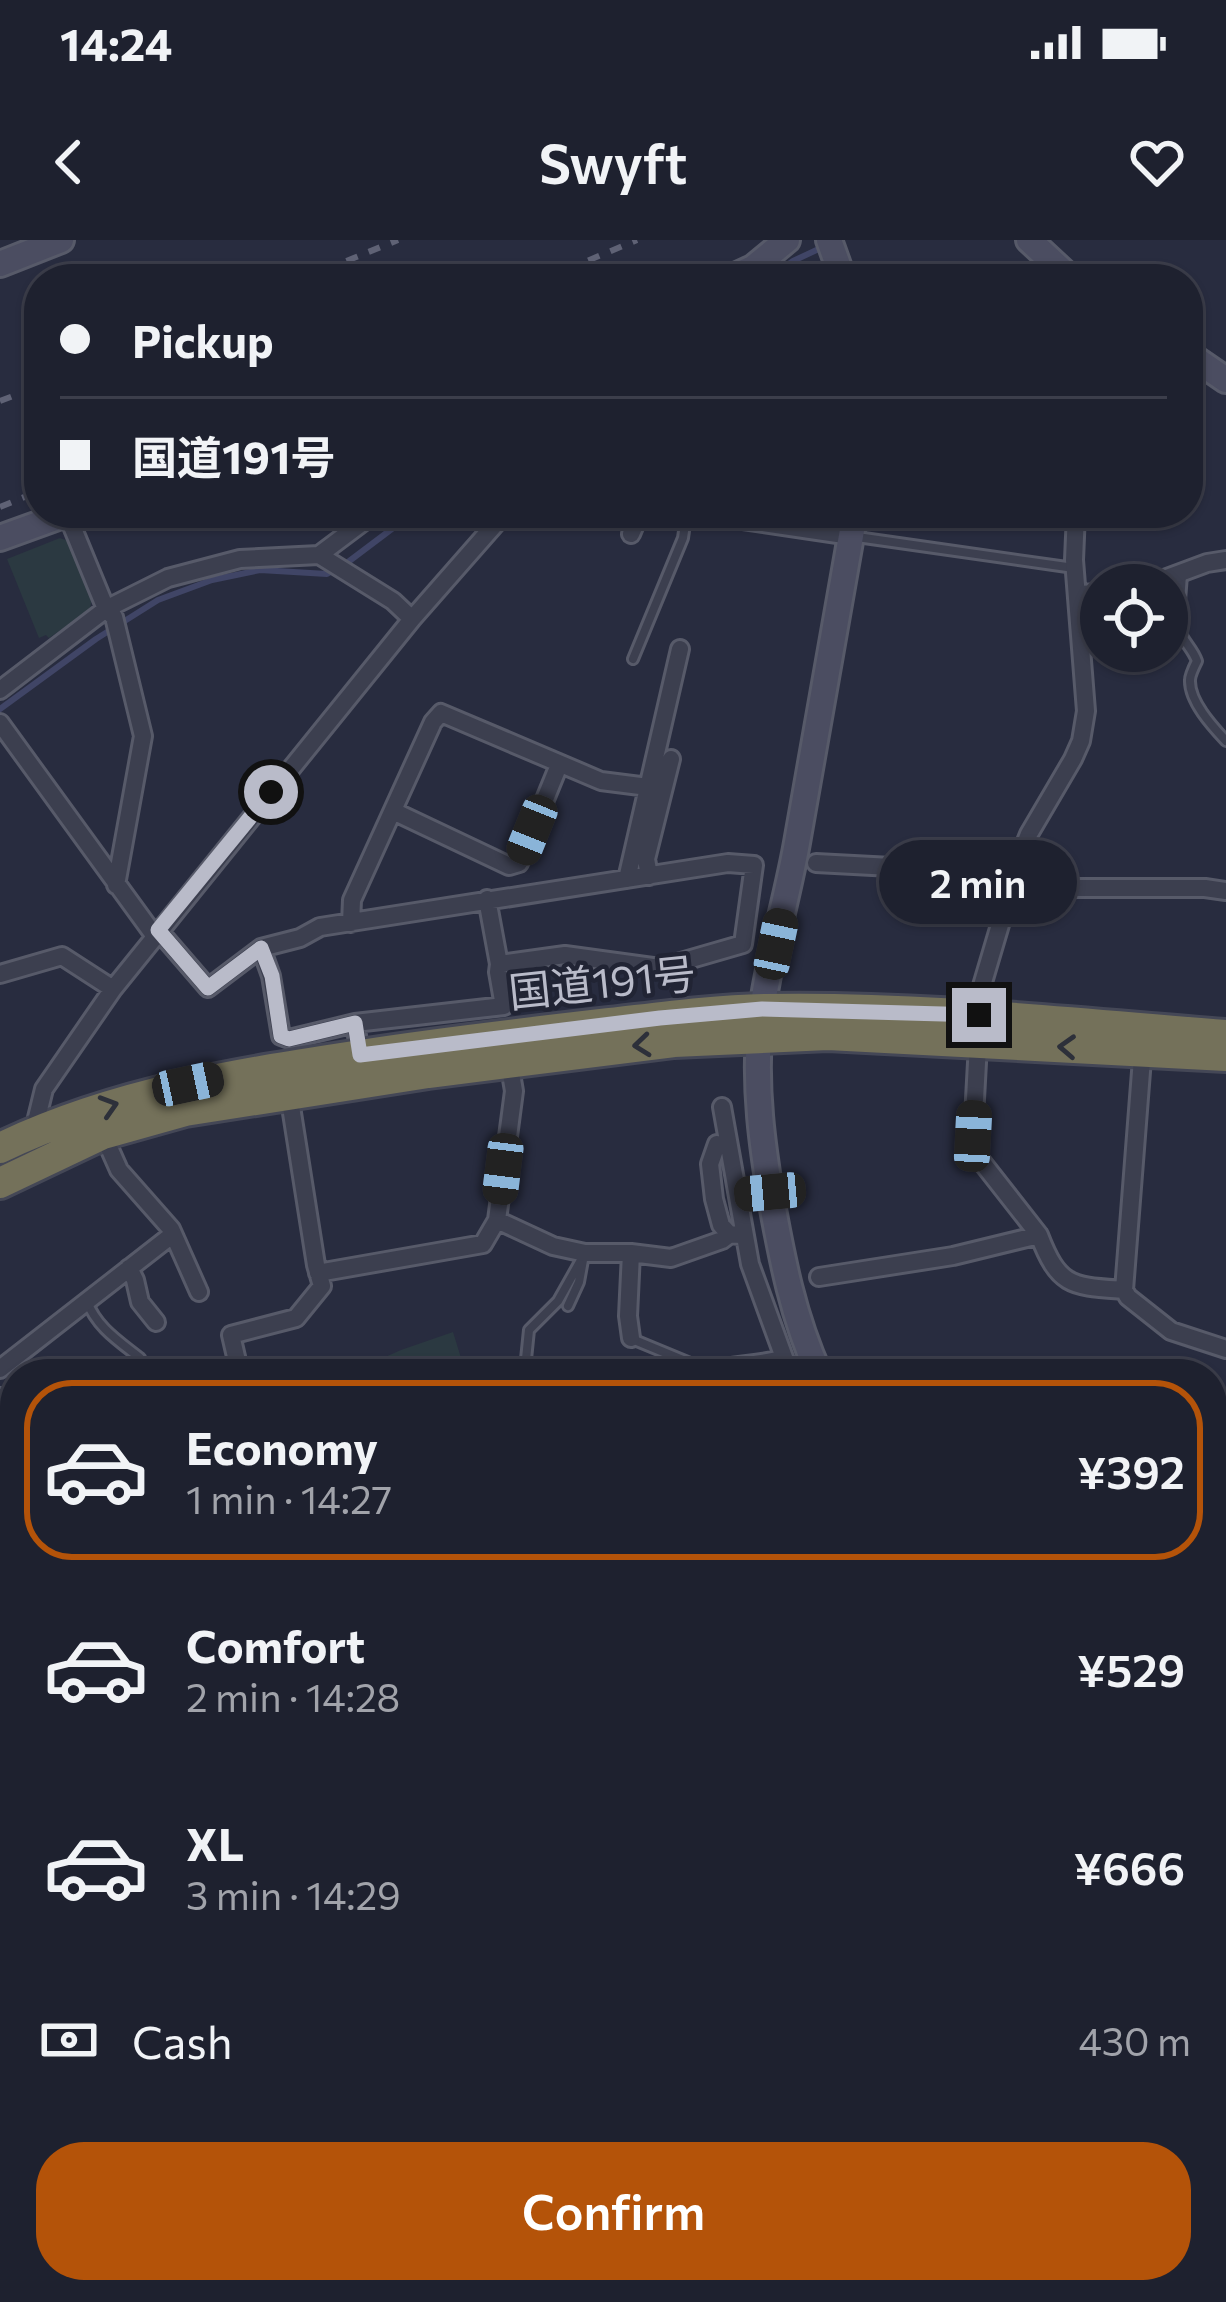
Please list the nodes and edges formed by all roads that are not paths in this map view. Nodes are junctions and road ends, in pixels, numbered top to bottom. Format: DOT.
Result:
graph roads {
  1 [pos="61,240"];
  2 [pos="787,240"];
  3 [pos="1029,240"];
  4 [pos="0,264"];
  5 [pos="758,264"];
  6 [pos="1055,264"];
  7 [pos="28,528"];
  8 [pos="74,528"];
  9 [pos="353,528"];
  10 [pos="492,528"];
  11 [pos="634,528"];
  12 [pos="684,528"];
  13 [pos="852,528"];
  14 [pos="873,528"];
  15 [pos="1076,528"];
  16 [pos="631,534"];
  17 [pos="0,538"];
  18 [pos="324,558"];
  19 [pos="1226,560"];
  20 [pos="1076,568"];
  21 [pos="1188,571"];
  22 [pos="1078,594"];
  23 [pos="110,613"];
  24 [pos="412,619"];
  25 [pos="1188,643"];
  26 [pos="680,648"];
  27 [pos="633,659"];
  28 [pos="0,690"];
  29 [pos="0,723"];
  30 [pos="1226,741"];
  31 [pos="670,760"];
  32 [pos="559,765"];
  33 [pos="648,787"];
  34 [pos="393,811"];
  35 [pos="816,862"];
  36 [pos="649,876"];
  37 [pos="627,879"];
  38 [pos="1012,884"];
  39 [pos="116,885"];
  40 [pos="1226,891"];
  41 [pos="487,899"];
  42 [pos="351,923"];
  43 [pos="156,933"];
  44 [pos="261,948"];
  45 [pos="500,964"];
  46 [pos="0,974"];
  47 [pos="113,989"];
  48 [pos="355,1023"];
  49 [pos="761,1023"];
  50 [pos="978,1028"];
  51 [pos="1226,1034"];
  52 [pos="1143,1040"];
  53 [pos="360,1055"];
  54 [pos="1226,1056"];
  55 [pos="509,1062"];
  56 [pos="289,1094"];
  57 [pos="103,1134"];
  58 [pos="717,1144"];
  59 [pos="38,1147"];
  60 [pos="0,1148"];
  61 [pos="0,1183"];
  62 [pos="770,1192"];
  63 [pos="738,1193"];
  64 [pos="496,1220"];
  65 [pos="172,1235"];
  66 [pos="738,1235"];
  67 [pos="1039,1235"];
  68 [pos="585,1253"];
  69 [pos="631,1253"];
  70 [pos="128,1268"];
  71 [pos="318,1273"];
  72 [pos="819,1276"];
  73 [pos="1124,1290"];
  74 [pos="199,1292"];
  75 [pos="87,1300"];
  76 [pos="568,1306"];
  77 [pos="156,1322"];
  78 [pos="631,1338"];
  79 [pos="1226,1348"];
  80 [pos="140,1358"];
  81 [pos="14,1359"];
  82 [pos="237,1359"];
  83 [pos="527,1359"];
  84 [pos="675,1359"];
  85 [pos="784,1359"];
  86 [pos="813,1359"];
  1 -- 4 [label="street"];
  2 -- 5 [label="street"];
  3 -- 6 [label="street"];
  7 -- 17 [label="street"];
  8 -- 23 [label="street"];
  9 -- 18 [label="street"];
  10 -- 24 [label="street"];
  11 -- 16 [label="street"];
  12 -- 27 [label="lane"];
  13 -- 49 [label="street"];
  14 -- 20 [label="lane"];
  15 -- 20 [label="street"];
  18 -- 23 [label="street"];
  18 -- 24 [label="street"];
  19 -- 21 [label="street"];
  20 -- 22 [label="street"];
  22 -- 38 [label="street"];
  23 -- 28 [label="street"];
  23 -- 39 [label="street"];
  24 -- 43 [label="street"];
  25 -- 30 [label="lane"];
  26 -- 33 [label="street"];
  29 -- 39 [label="street"];
  31 -- 36 [label="street"];
  32 -- 33 [label="street"];
  32 -- 34 [label="street"];
  32 -- 34 [label="street"];
  33 -- 37 [label="street"];
  34 -- 42 [label="street"];
  35 -- 38 [label="street"];
  36 -- 37 [label="street"];
  36 -- 45 [label="street"];
  37 -- 41 [label="street"];
  38 -- 40 [label="street"];
  38 -- 50 [label="street"];
  39 -- 43 [label="street"];
  41 -- 42 [label="street"];
  41 -- 45 [label="street"];
  42 -- 44 [label="street"];
  43 -- 44 [label="street"];
  43 -- 47 [label="street"];
  44 -- 48 [label="street"];
  45 -- 48 [label="street"];
  46 -- 47 [label="street"];
  47 -- 59 [label="street"];
  48 -- 53 [label="street"];
  49 -- 50 [label="highway, 国道191号"];
  49 -- 53 [label="highway, 国道191号"];
  49 -- 55 [label="highway, 国道191号, one-way"];
  49 -- 62 [label="street"];
  50 -- 52 [label="highway, 国道191号"];
  50 -- 67 [label="street"];
  51 -- 52 [label="highway, 国道191号"];
  52 -- 54 [label="highway, 国道191号"];
  52 -- 73 [label="street"];
  59 -- 53 [label="highway, 国道191号, one-way"];
  55 -- 56 [label="highway, 国道191号"];
  55 -- 64 [label="street"];
  56 -- 57 [label="highway, 国道191号"];
  56 -- 71 [label="street"];
  57 -- 59 [label="highway, 国道191号"];
  57 -- 65 [label="street"];
  58 -- 63 [label="street"];
  58 -- 63 [label="street"];
  58 -- 66 [label="street"];
  59 -- 60 [label="highway, 国道191号"];
  59 -- 61 [label="highway, 国道191号"];
  62 -- 63 [label="street"];
  62 -- 86 [label="street"];
  63 -- 66 [label="street"];
  64 -- 68 [label="street"];
  64 -- 71 [label="street"];
  65 -- 70 [label="street"];
  65 -- 74 [label="street"];
  66 -- 69 [label="street"];
  66 -- 85 [label="street"];
  67 -- 72 [label="street"];
  67 -- 73 [label="street"];
  68 -- 69 [label="street"];
  68 -- 76 [label="lane"];
  68 -- 83 [label="lane"];
  69 -- 78 [label="street"];
  70 -- 75 [label="street"];
  70 -- 77 [label="street"];
  71 -- 82 [label="street"];
  73 -- 79 [label="street"];
  75 -- 80 [label="lane"];
  75 -- 81 [label="street"];
  78 -- 84 [label="lane"];
}
